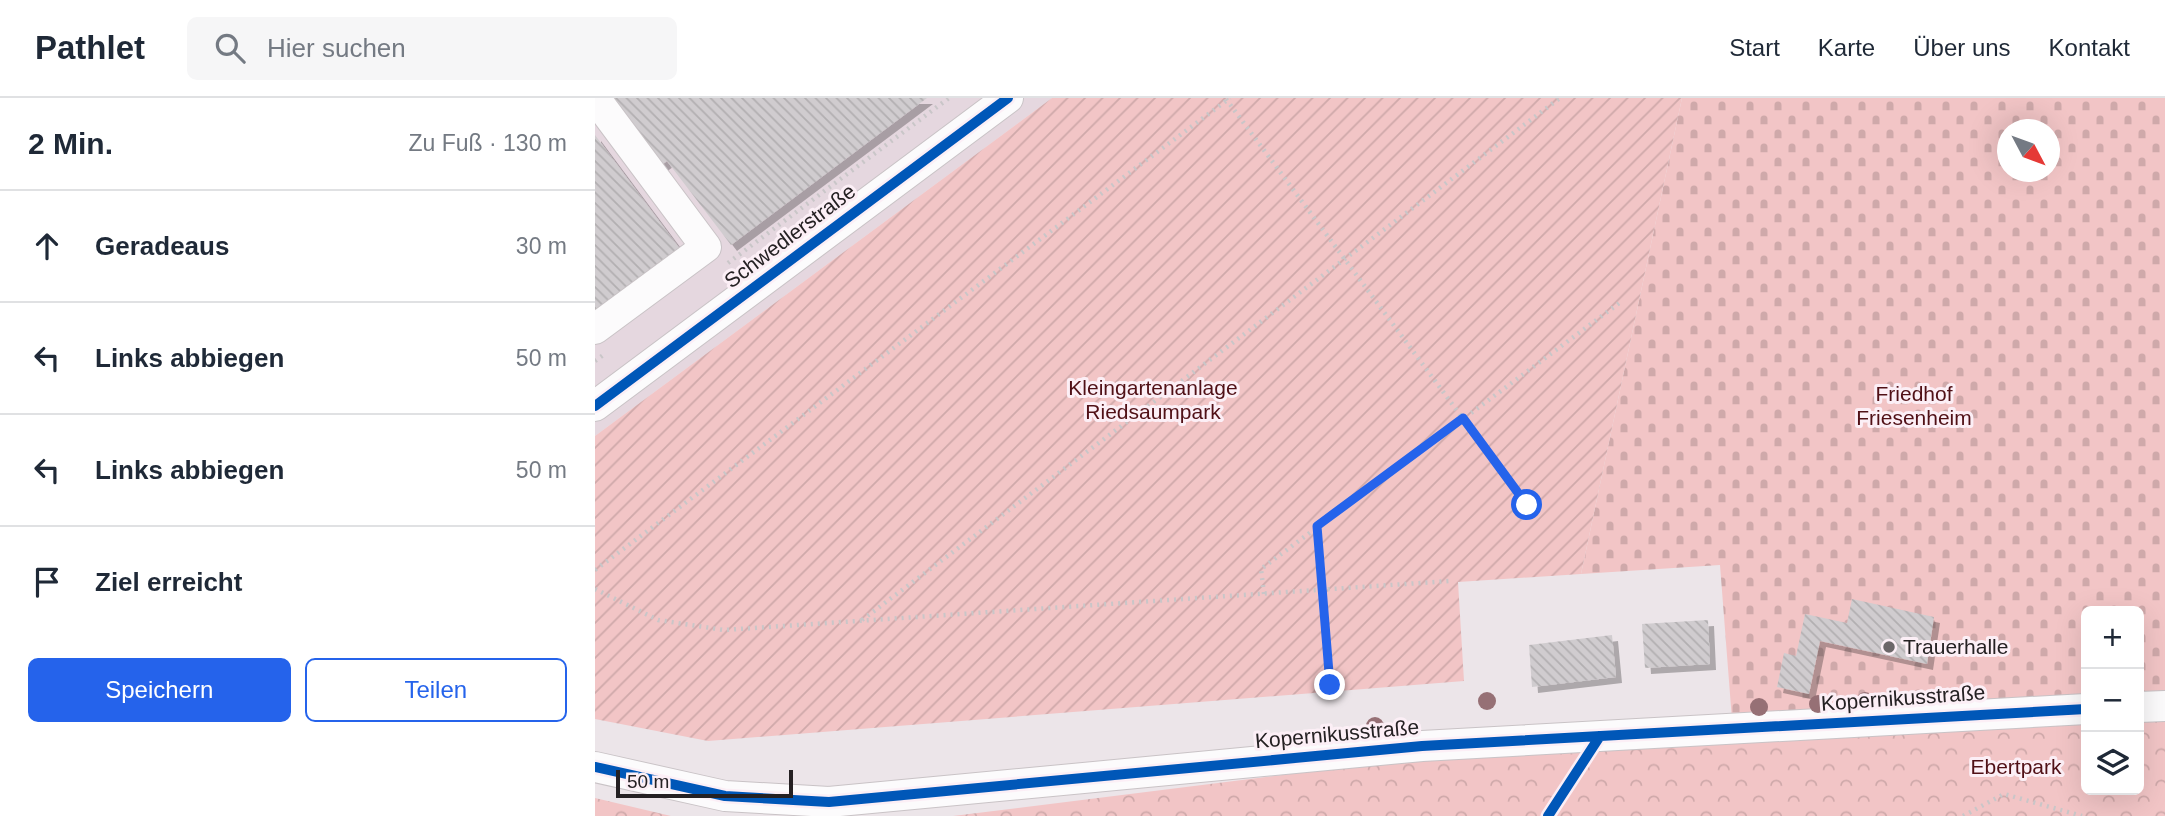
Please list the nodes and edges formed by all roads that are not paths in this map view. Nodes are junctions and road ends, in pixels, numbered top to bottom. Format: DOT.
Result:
graph roads {
  1 [pos="595,98"];
  2 [pos="1008,98"];
  3 [pos="606,337"];
  4 [pos="595,406"];
  5 [pos="2165,706"];
  6 [pos="2144,707"];
  7 [pos="2081,709"];
  8 [pos="595,767"];
  1 -- 3 [label="street"];
  2 -- 4 [label="street, Schwedlerstraße"];
  5 -- 6 [label="street"];
  7 -- 8 [label="street, Kopernikusstraße"];
}
